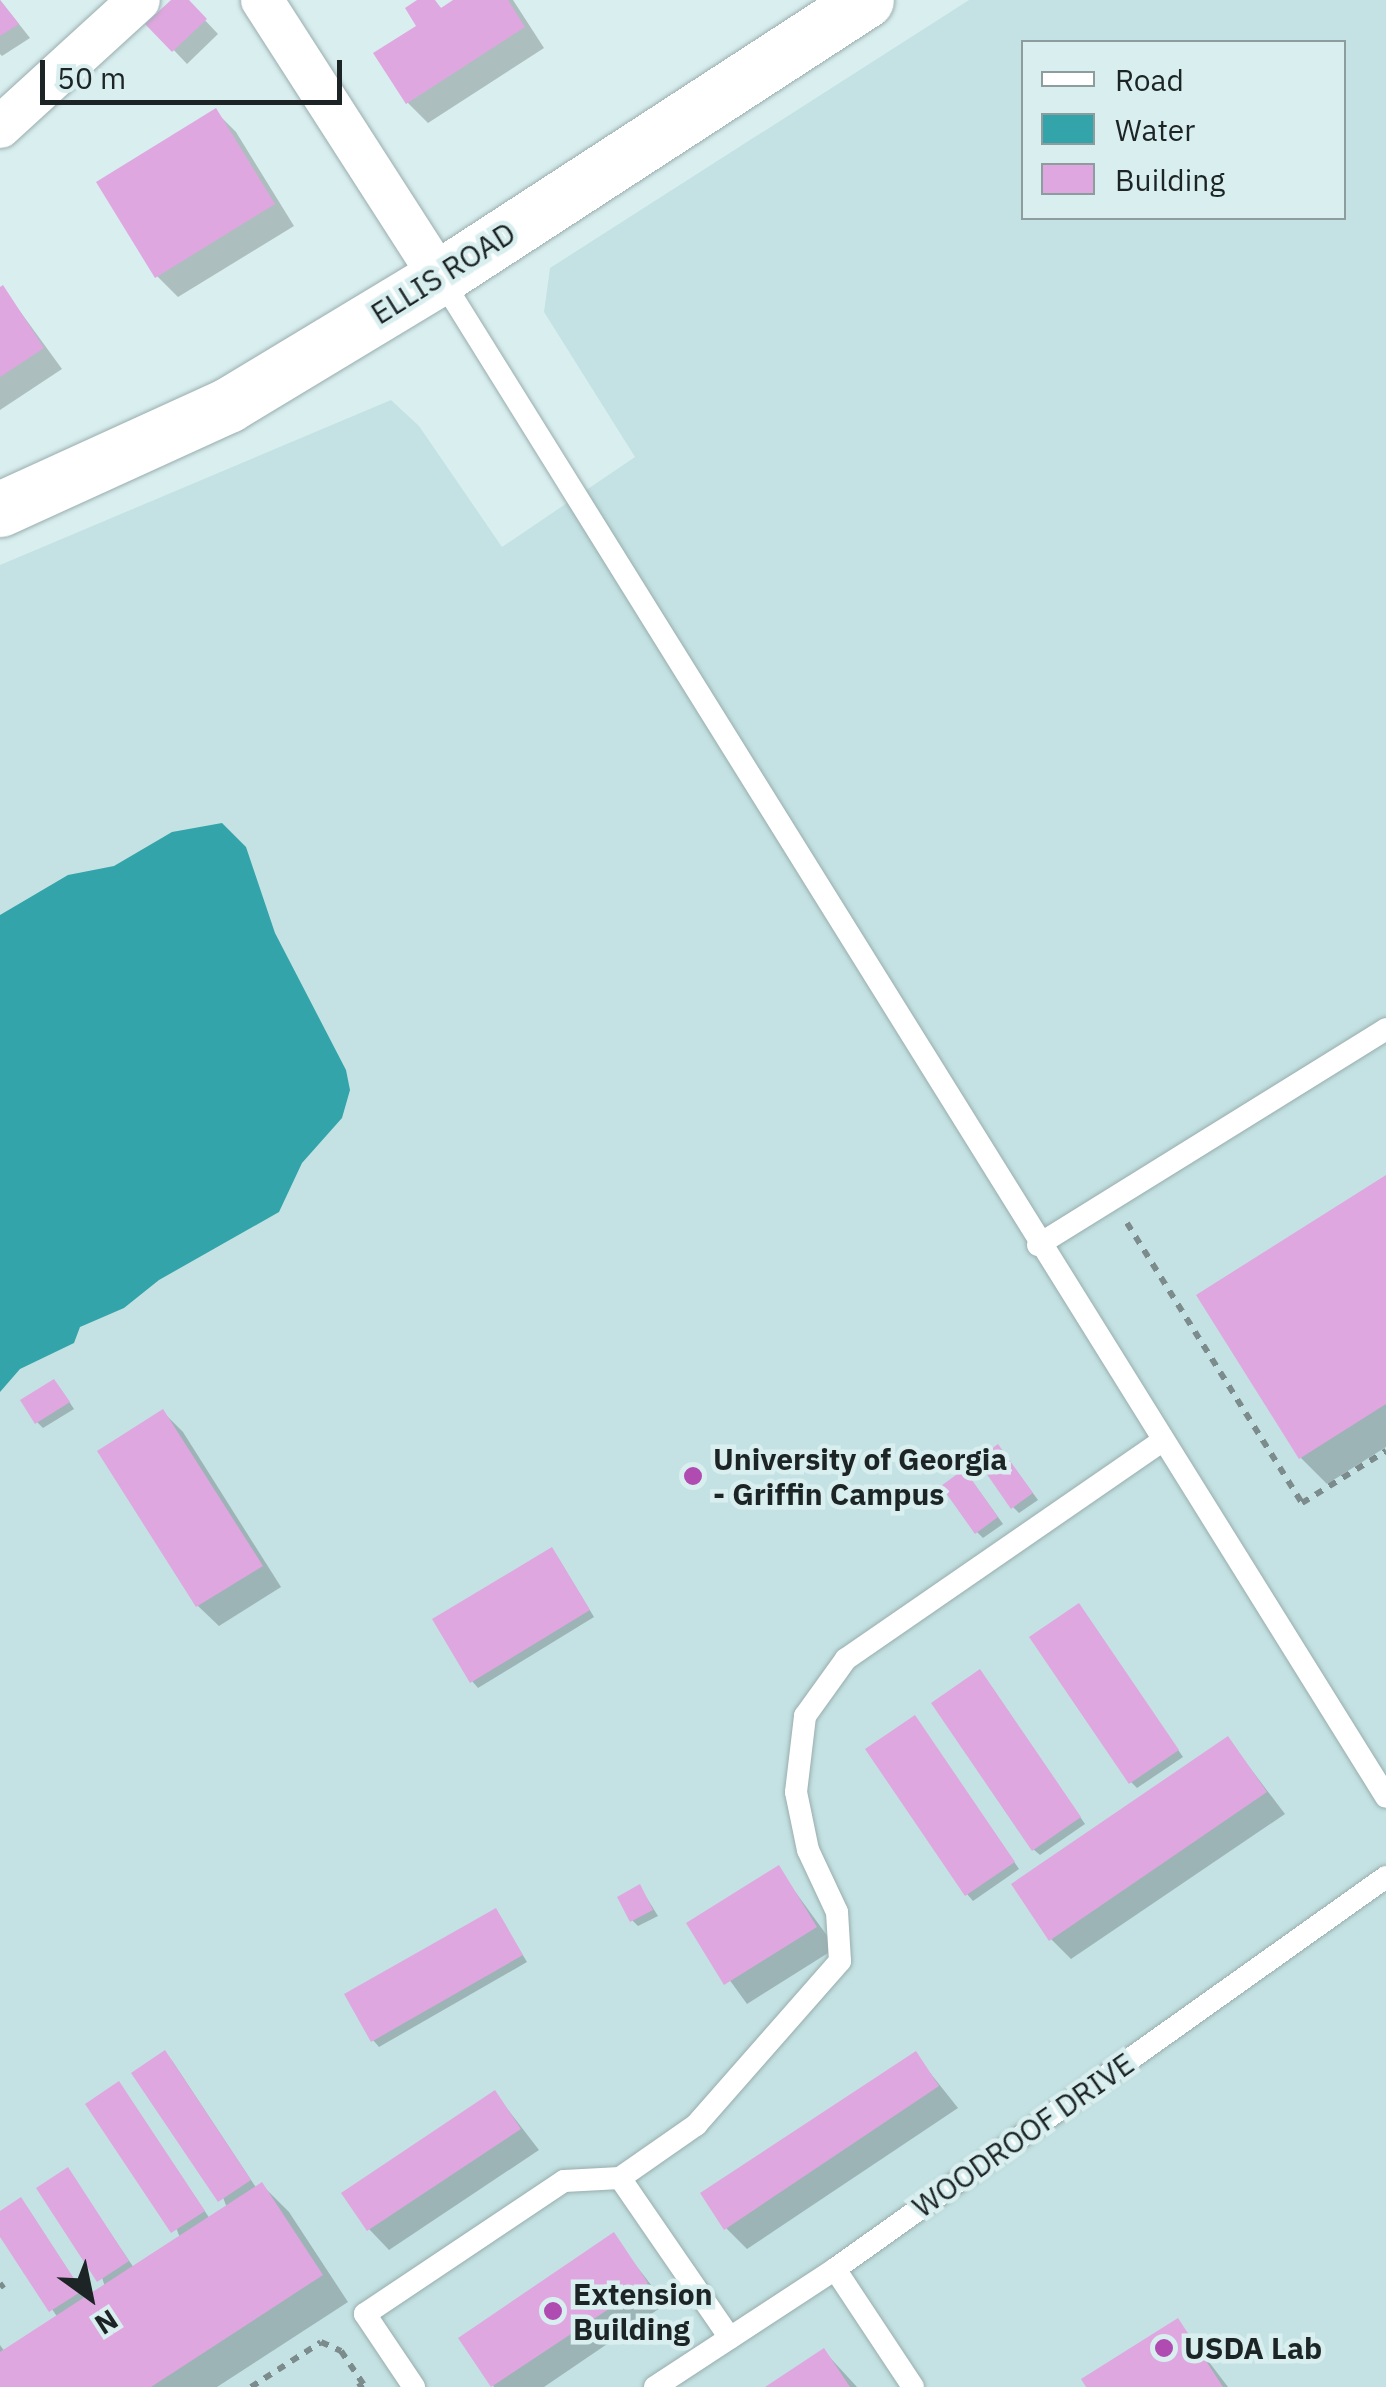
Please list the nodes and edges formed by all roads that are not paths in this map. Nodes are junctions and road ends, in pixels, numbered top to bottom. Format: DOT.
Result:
graph roads {
  1 [pos="139,0"];
  2 [pos="262,0"];
  3 [pos="866,0"];
  4 [pos="0,127"];
  5 [pos="440,277"];
  6 [pos="0,509"];
  7 [pos="1386,1029"];
  8 [pos="1038,1245"];
  9 [pos="1162,1441"];
  10 [pos="1386,1797"];
  11 [pos="1386,1877"];
  12 [pos="620,2178"];
  13 [pos="835,2269"];
  14 [pos="730,2338"];
  15 [pos="414,2387"];
  16 [pos="656,2387"];
  17 [pos="913,2387"];
  1 -- 4 [label="street"];
  2 -- 5 [label="street"];
  3 -- 5 [label="street, ELLIS ROAD"];
  5 -- 6 [label="street, ELLIS ROAD"];
  5 -- 8 [label="lane"];
  7 -- 8 [label="lane"];
  8 -- 9 [label="lane"];
  9 -- 10 [label="lane"];
  9 -- 12 [label="lane"];
  11 -- 13 [label="lane, WOODROOF DRIVE"];
  12 -- 14 [label="lane"];
  12 -- 15 [label="lane"];
  13 -- 14 [label="lane, WOODROOF DRIVE"];
  13 -- 17 [label="lane"];
  14 -- 16 [label="lane, WOODROOF DRIVE"];
}
